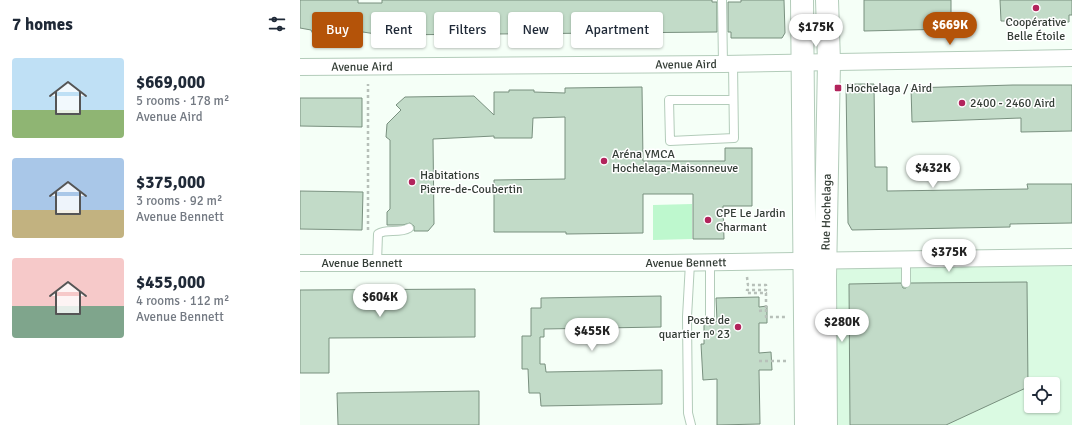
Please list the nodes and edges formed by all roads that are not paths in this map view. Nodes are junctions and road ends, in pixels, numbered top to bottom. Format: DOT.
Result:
graph roads {
  1 [pos="722,0"];
  2 [pos="802,0"];
  3 [pos="827,0"];
  4 [pos="1072,58"];
  5 [pos="803,62"];
  6 [pos="829,62"];
  7 [pos="728,64"];
  8 [pos="300,67"];
  9 [pos="733,100"];
  10 [pos="409,228"];
  11 [pos="1072,258"];
  12 [pos="906,260"];
  13 [pos="816,261"];
  14 [pos="300,263"];
  15 [pos="377,263"];
  16 [pos="690,263"];
  17 [pos="710,263"];
  18 [pos="906,283"];
  19 [pos="710,322"];
  20 [pos="691,425"];
  21 [pos="806,425"];
  22 [pos="826,425"];
  1 -- 7 [label="lane"];
  2 -- 5 [label="main road, Rue Hochelaga"];
  3 -- 6 [label="main road, Rue Hochelaga"];
  4 -- 6 [label="street, Avenue Aird"];
  5 -- 6 [label="street, Avenue Aird"];
  5 -- 7 [label="street, Avenue Aird"];
  5 -- 13 [label="main road, Rue Hochelaga"];
  6 -- 13 [label="main road, Rue Hochelaga"];
  7 -- 8 [label="street, Avenue Aird"];
  7 -- 9 [label="lane"];
  9 -- 9 [label="lane"];
  10 -- 15 [label="lane"];
  11 -- 12 [label="street, Avenue Bennett"];
  12 -- 13 [label="street, Avenue Bennett"];
  12 -- 18 [label="lane"];
  13 -- 17 [label="street, Avenue Bennett"];
  13 -- 21 [label="main road, Rue Hochelaga"];
  13 -- 22 [label="main road, Rue Hochelaga"];
  14 -- 15 [label="street, Avenue Bennett"];
  15 -- 16 [label="street, Avenue Bennett"];
  16 -- 17 [label="street, Avenue Bennett"];
  16 -- 20 [label="lane"];
  17 -- 19 [label="lane"];
}
